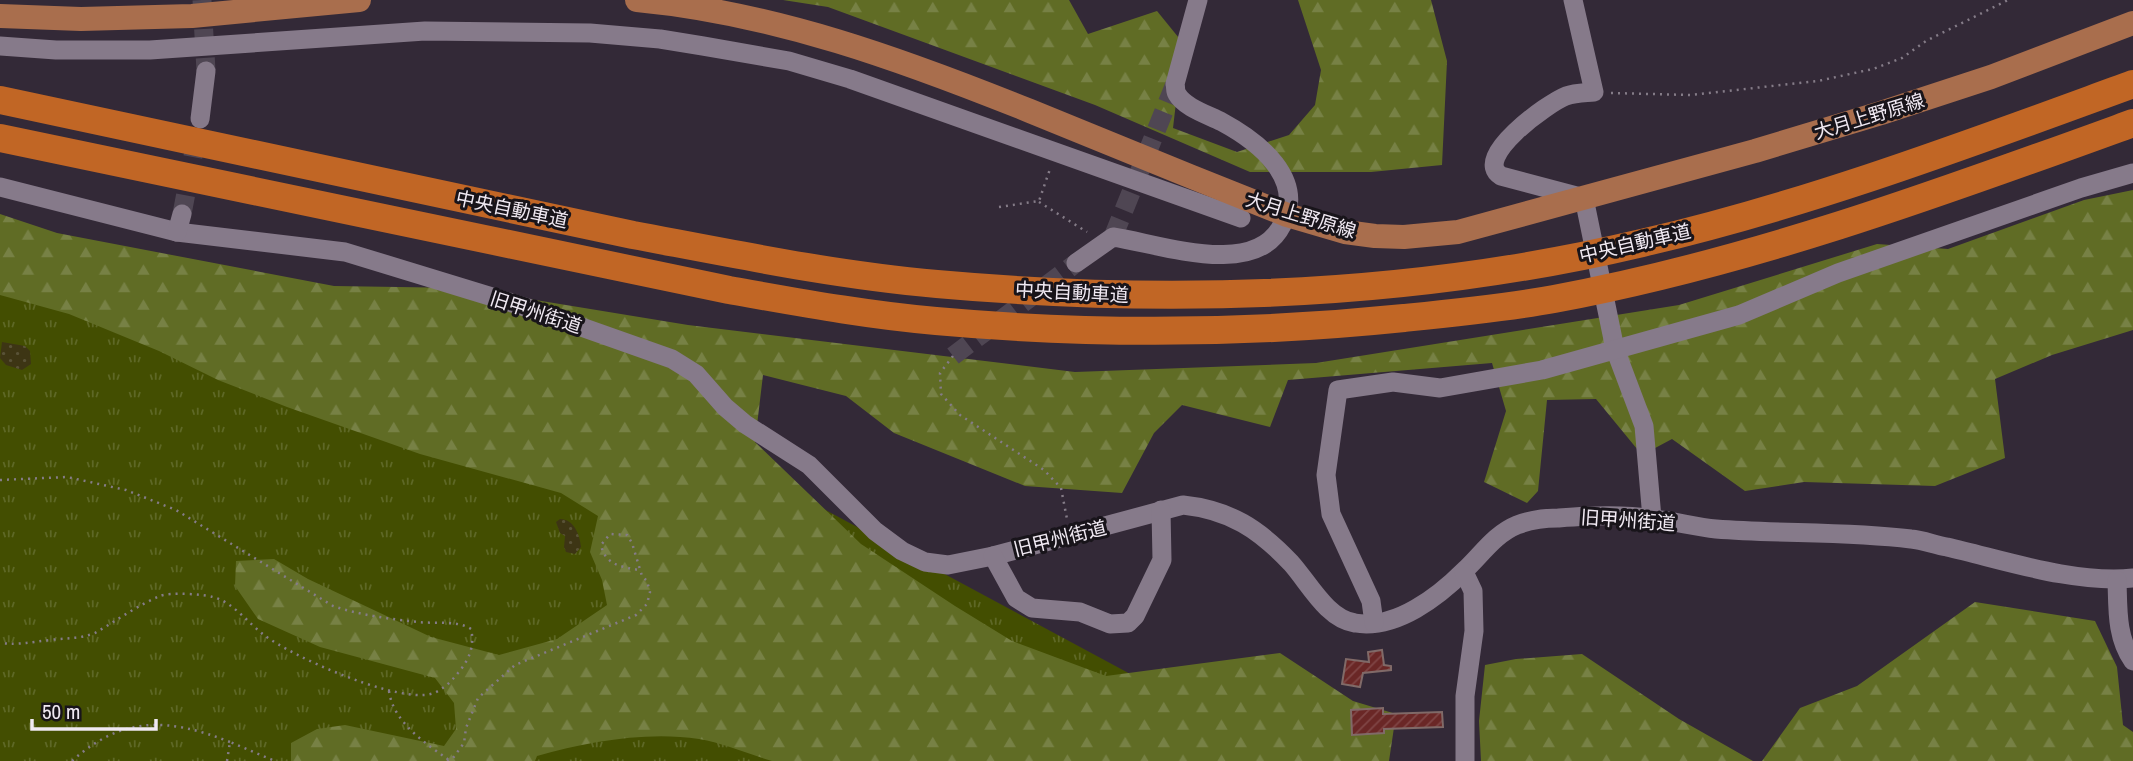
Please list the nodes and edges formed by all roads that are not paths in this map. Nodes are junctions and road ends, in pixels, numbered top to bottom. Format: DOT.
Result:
graph roads {
  1 [pos="359,0"];
  2 [pos="637,0"];
  3 [pos="1198,0"];
  4 [pos="1573,0"];
  5 [pos="0,16"];
  6 [pos="2133,23"];
  7 [pos="0,46"];
  8 [pos="206,71"];
  9 [pos="2133,84"];
  10 [pos="0,100"];
  11 [pos="200,119"];
  12 [pos="2133,123"];
  13 [pos="0,138"];
  14 [pos="2133,173"];
  15 [pos="0,187"];
  16 [pos="1584,198"];
  17 [pos="1287,215"];
  18 [pos="1241,218"];
  19 [pos="1076,263"];
  20 [pos="1615,348"];
  21 [pos="1161,510"];
  22 [pos="1652,518"];
  23 [pos="993,556"];
  24 [pos="1464,572"];
  25 [pos="2125,579"];
  26 [pos="1374,623"];
  27 [pos="2133,661"];
  28 [pos="1465,761"];
  1 -- 5 [label="main road"];
  2 -- 17 [label="main road, 大月上野原線"];
  3 -- 17 [label="street"];
  4 -- 16 [label="street"];
  6 -- 16 [label="main road, 大月上野原線"];
  7 -- 18 [label="street"];
  8 -- 11 [label="street"];
  9 -- 10 [label="highway, 中央自動車道"];
  12 -- 13 [label="highway, 中央自動車道"];
  14 -- 20 [label="street"];
  15 -- 23 [label="street, 旧甲州街道"];
  16 -- 17 [label="main road, 大月上野原線"];
  16 -- 20 [label="street"];
  17 -- 19 [label="street"];
  20 -- 22 [label="street"];
  20 -- 26 [label="street"];
  21 -- 23 [label="street, 旧甲州街道"];
  21 -- 23 [label="street"];
  21 -- 26 [label="street, 旧甲州街道"];
  22 -- 24 [label="street, 旧甲州街道"];
  22 -- 25 [label="street, 旧甲州街道"];
  24 -- 26 [label="street, 旧甲州街道"];
  24 -- 28 [label="street"];
  25 -- 27 [label="street"];
}
